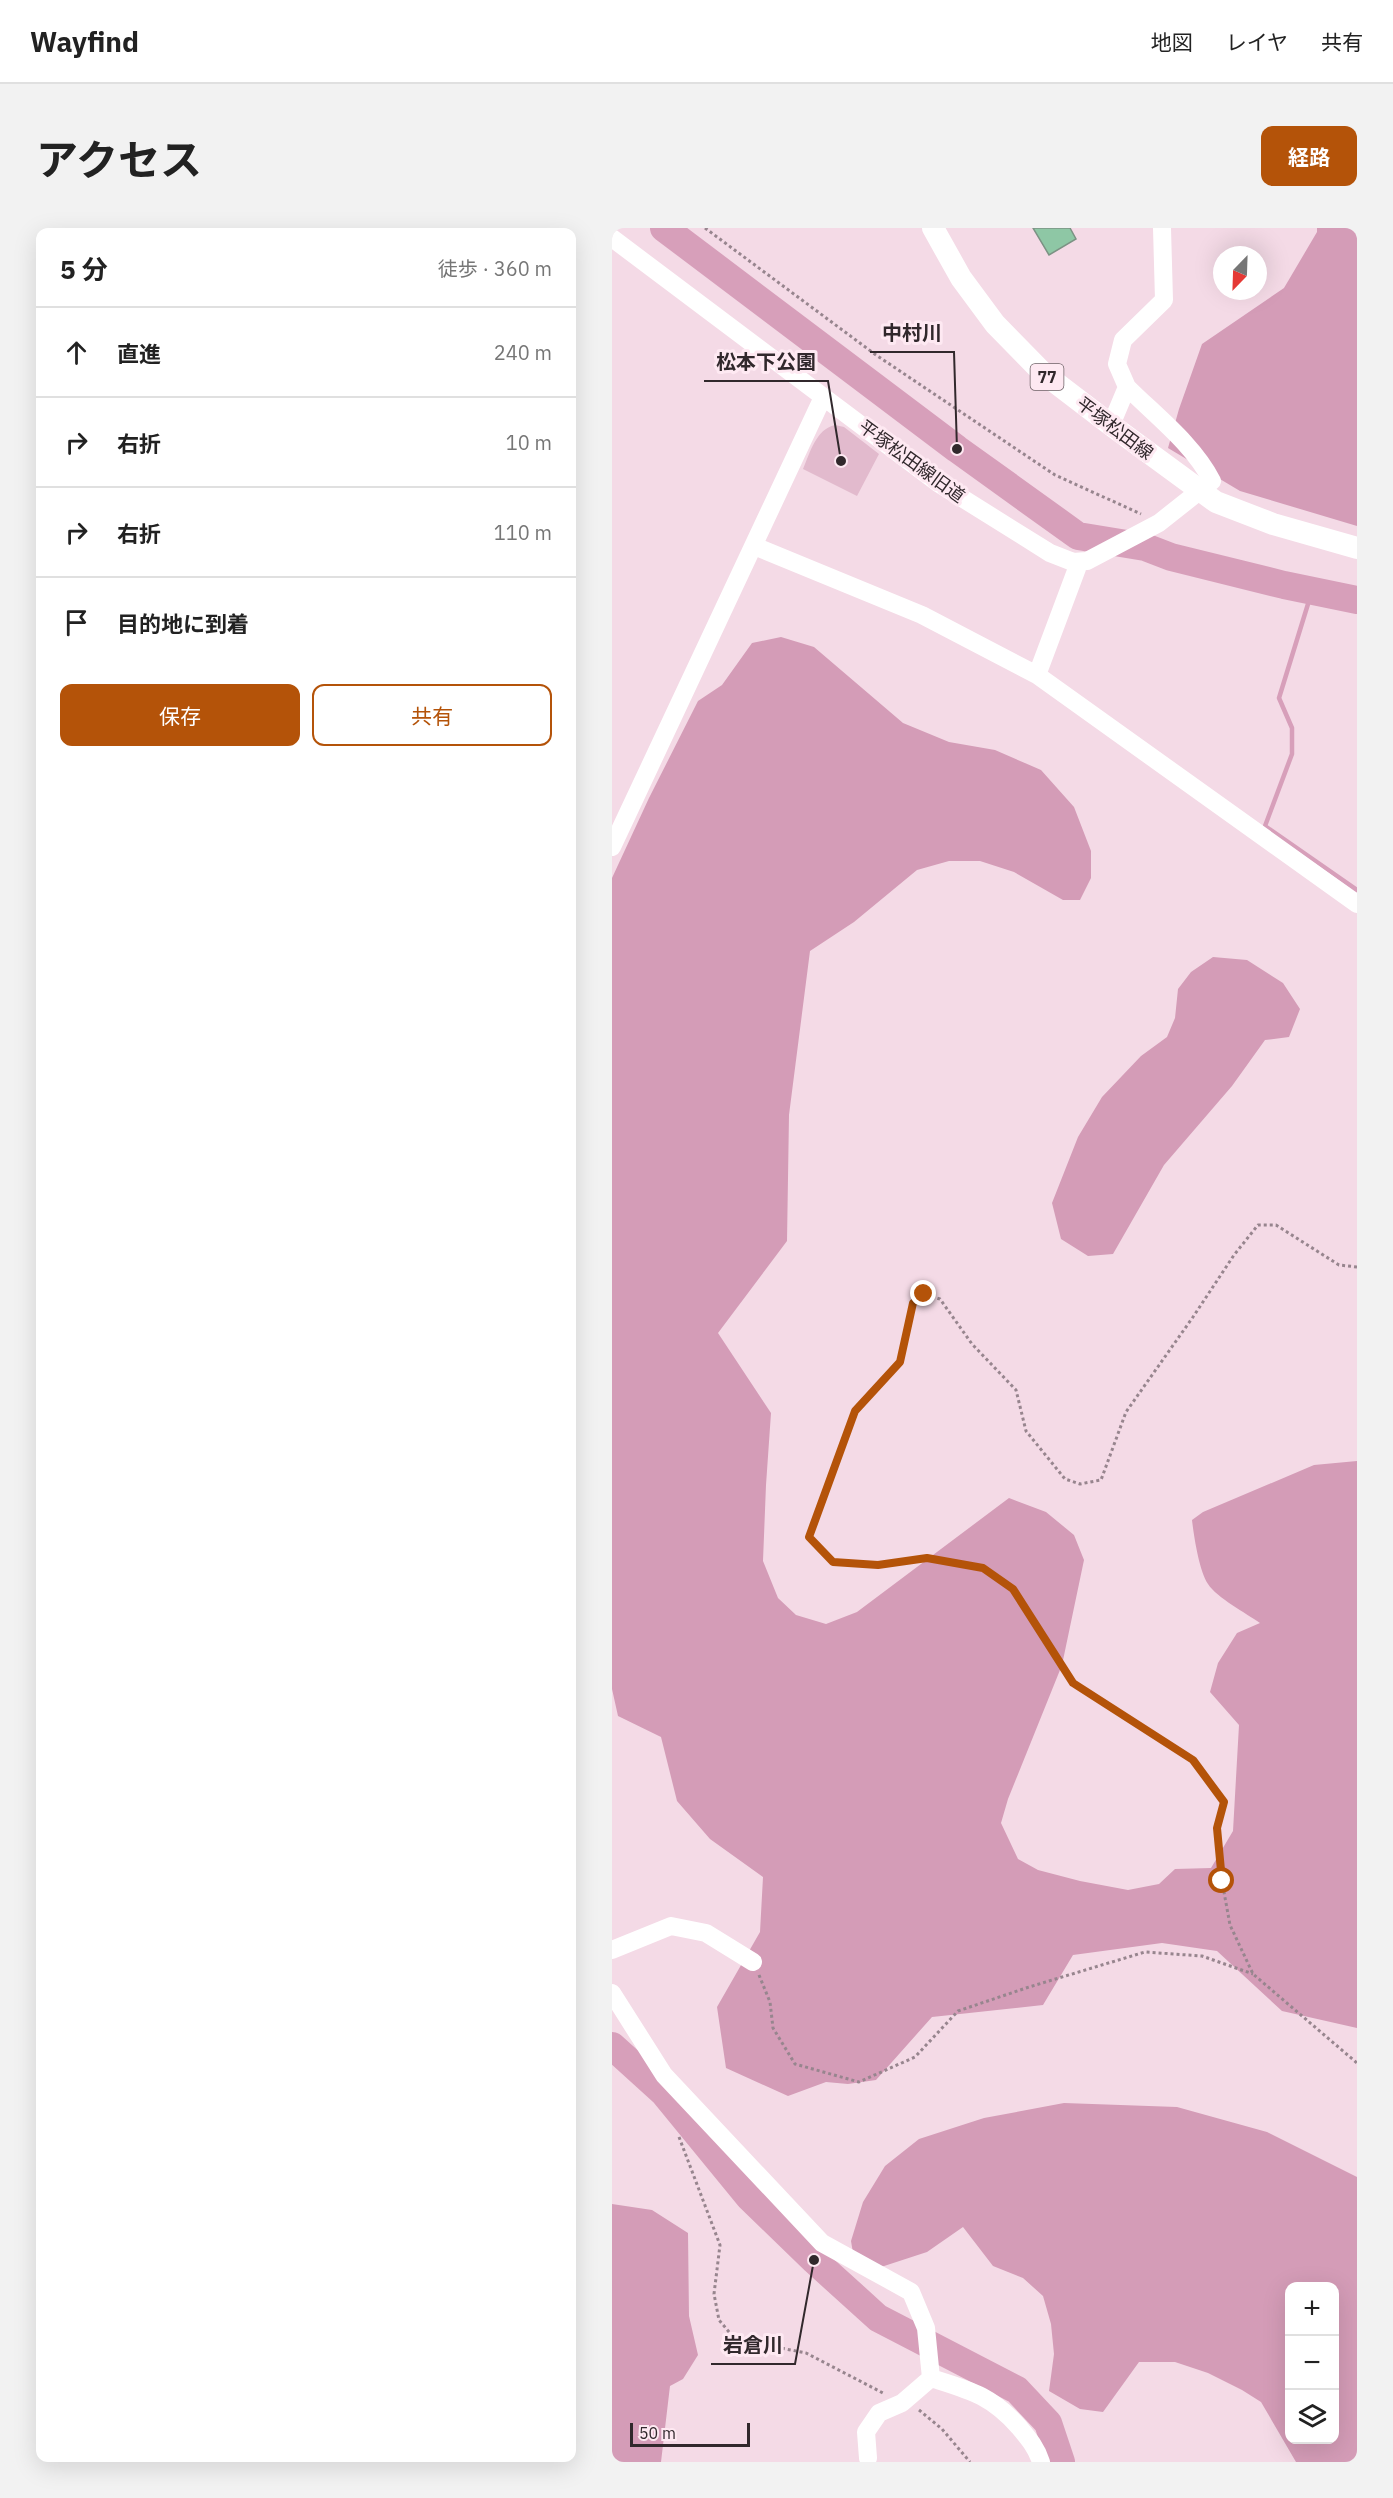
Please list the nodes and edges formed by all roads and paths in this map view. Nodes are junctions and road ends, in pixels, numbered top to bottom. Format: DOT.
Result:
graph roads {
  1 [pos="705,228"];
  2 [pos="933,228"];
  3 [pos="1162,228"];
  4 [pos="612,238"];
  5 [pos="1127,387"];
  6 [pos="824,397"];
  7 [pos="1111,425"];
  8 [pos="1199,490"];
  9 [pos="1154,525"];
  10 [pos="754,546"];
  11 [pos="1357,548"];
  12 [pos="1078,563"];
  13 [pos="1037,675"];
  14 [pos="612,847"];
  15 [pos="1357,904"];
  16 [pos="1357,1267"];
  17 [pos="612,1950"];
  18 [pos="753,1962"];
  19 [pos="1253,1974"];
  20 [pos="614,1997"];
  21 [pos="1357,2063"];
  22 [pos="680,2137"];
  23 [pos="931,2378"];
  24 [pos="902,2403"];
  25 [pos="868,2458"];
  26 [pos="970,2462"];
  27 [pos="1041,2462"];
  1 -- 9 [label="path"];
  2 -- 7 [label="main road, 平塚松田線 / 77"];
  3 -- 5 [label="street"];
  4 -- 6 [label="street, 平塚松田線旧道"];
  5 -- 7 [label="street"];
  5 -- 8 [label="street"];
  6 -- 10 [label="street"];
  6 -- 12 [label="street, 平塚松田線旧道"];
  7 -- 8 [label="main road, 平塚松田線 / 77"];
  8 -- 9 [label="street"];
  8 -- 11 [label="main road, 平塚松田線 / 77"];
  9 -- 12 [label="street"];
  10 -- 13 [label="street"];
  10 -- 14 [label="street"];
  12 -- 13 [label="street"];
  13 -- 15 [label="street"];
  16 -- 19 [label="path"];
  17 -- 18 [label="street"];
  18 -- 19 [label="path"];
  19 -- 21 [label="path"];
  20 -- 23 [label="street"];
  22 -- 24 [label="path"];
  23 -- 24 [label="street"];
  23 -- 27 [label="street"];
  24 -- 25 [label="street"];
  24 -- 26 [label="path"];
}
